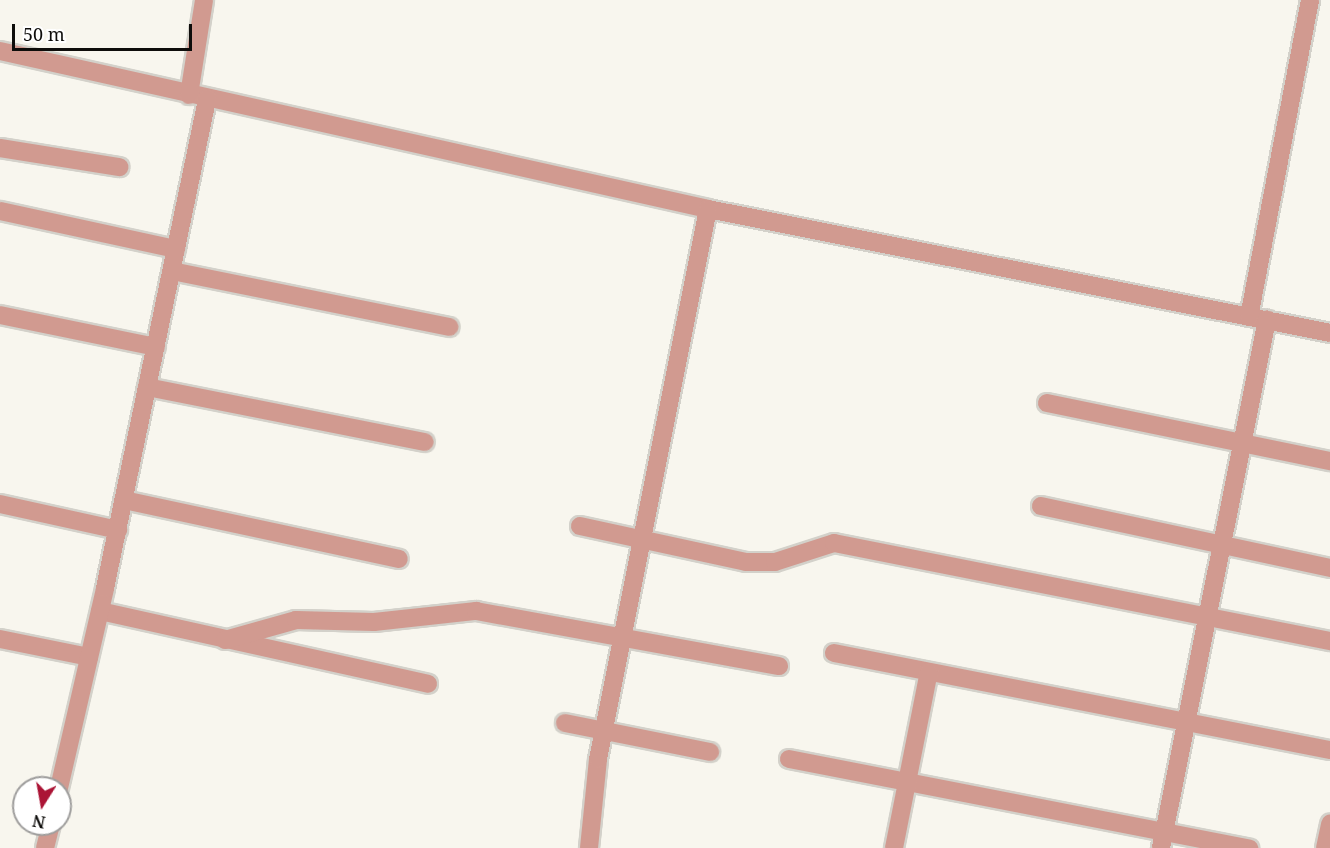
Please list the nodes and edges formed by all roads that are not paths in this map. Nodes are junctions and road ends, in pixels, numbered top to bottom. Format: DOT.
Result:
graph roads {
  1 [pos="204,0"];
  2 [pos="1310,0"];
  3 [pos="0,51"];
  4 [pos="189,95"];
  5 [pos="207,99"];
  6 [pos="0,148"];
  7 [pos="119,168"];
  8 [pos="708,209"];
  9 [pos="0,211"];
  10 [pos="176,249"];
  11 [pos="172,271"];
  12 [pos="0,315"];
  13 [pos="1258,319"];
  14 [pos="448,327"];
  15 [pos="1330,333"];
  16 [pos="156,347"];
  17 [pos="147,387"];
  18 [pos="1047,403"];
  19 [pos="425,442"];
  20 [pos="1242,443"];
  21 [pos="1330,461"];
  22 [pos="124,501"];
  23 [pos="0,504"];
  24 [pos="1041,506"];
  25 [pos="580,526"];
  26 [pos="118,530"];
  27 [pos="642,540"];
  28 [pos="1222,545"];
  29 [pos="399,559"];
  30 [pos="1330,568"];
  31 [pos="100,611"];
  32 [pos="1207,618"];
  33 [pos="623,637"];
  34 [pos="0,639"];
  35 [pos="225,640"];
  36 [pos="1330,641"];
  37 [pos="834,653"];
  38 [pos="89,657"];
  39 [pos="779,666"];
  40 [pos="929,672"];
  41 [pos="428,684"];
  42 [pos="1187,722"];
  43 [pos="565,723"];
  44 [pos="604,731"];
  45 [pos="1330,750"];
  46 [pos="711,752"];
  47 [pos="789,759"];
  48 [pos="62,776"];
  49 [pos="908,781"];
  50 [pos="1330,824"];
  51 [pos="1163,839"];
  52 [pos="589,848"];
  53 [pos="894,848"];
  54 [pos="1249,848"];
  55 [pos="1325,848"];
  1 -- 4 [label="street"];
  2 -- 13 [label="street"];
  3 -- 4 [label="street"];
  4 -- 5 [label="street"];
  5 -- 8 [label="street"];
  5 -- 10 [label="street"];
  6 -- 7 [label="street"];
  8 -- 13 [label="street"];
  8 -- 27 [label="street"];
  9 -- 10 [label="street"];
  10 -- 11 [label="street"];
  11 -- 14 [label="street"];
  11 -- 16 [label="street"];
  12 -- 16 [label="street"];
  13 -- 15 [label="street"];
  13 -- 20 [label="street"];
  16 -- 17 [label="street"];
  17 -- 19 [label="street"];
  17 -- 22 [label="street"];
  18 -- 20 [label="street"];
  20 -- 21 [label="street"];
  20 -- 28 [label="street"];
  22 -- 26 [label="street"];
  22 -- 29 [label="street"];
  23 -- 26 [label="street"];
  24 -- 28 [label="street"];
  25 -- 27 [label="street"];
  26 -- 31 [label="street"];
  27 -- 32 [label="street"];
  27 -- 33 [label="street"];
  28 -- 30 [label="street"];
  28 -- 32 [label="street"];
  31 -- 35 [label="street"];
  31 -- 38 [label="street"];
  32 -- 36 [label="street"];
  32 -- 42 [label="street"];
  33 -- 35 [label="street"];
  33 -- 39 [label="street"];
  33 -- 44 [label="street"];
  34 -- 38 [label="street"];
  35 -- 41 [label="street"];
  37 -- 40 [label="street"];
  38 -- 48 [label="street"];
  40 -- 42 [label="street"];
  40 -- 49 [label="street"];
  42 -- 45 [label="street"];
  42 -- 51 [label="street"];
  43 -- 44 [label="street"];
  44 -- 46 [label="street"];
  44 -- 52 [label="street"];
  47 -- 49 [label="street"];
  49 -- 51 [label="street"];
  49 -- 53 [label="street"];
  50 -- 55 [label="street"];
  51 -- 54 [label="street"];
}
